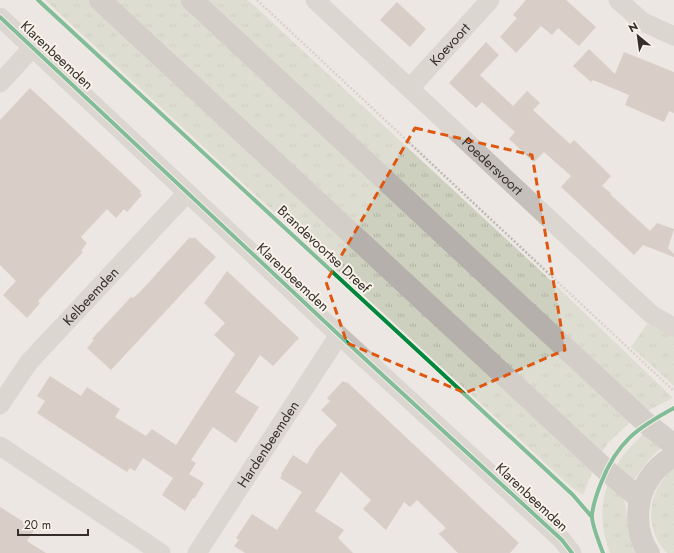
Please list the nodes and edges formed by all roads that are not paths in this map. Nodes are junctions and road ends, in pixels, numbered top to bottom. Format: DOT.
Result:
graph roads {
  1 [pos="100,0"];
  2 [pos="192,0"];
  3 [pos="315,0"];
  4 [pos="490,0"];
  5 [pos="618,0"];
  6 [pos="0,17"];
  7 [pos="674,36"];
  8 [pos="33,47"];
  9 [pos="0,83"];
  10 [pos="410,88"];
  11 [pos="187,193"];
  12 [pos="674,327"];
  13 [pos="339,334"];
  14 [pos="0,405"];
  15 [pos="674,445"];
  16 [pos="0,446"];
  17 [pos="674,456"];
  18 [pos="640,499"];
  19 [pos="162,553"];
  20 [pos="197,553"];
  21 [pos="572,553"];
  22 [pos="649,553"];
  1 -- 18 [label="main road"];
  2 -- 15 [label="main road"];
  3 -- 10 [label="street, Poedersvoort"];
  4 -- 10 [label="street, Koevoort"];
  5 -- 7 [label="street"];
  6 -- 8 [label="street, Klarenbeemden"];
  8 -- 9 [label="street"];
  8 -- 11 [label="street, Klarenbeemden"];
  10 -- 12 [label="street, Poedersvoort"];
  11 -- 13 [label="street, Klarenbeemden"];
  11 -- 14 [label="street, Kelbeemden"];
  13 -- 20 [label="street, Hardenbeemden"];
  13 -- 21 [label="street, Klarenbeemden"];
  16 -- 19 [label="street"];
  17 -- 18 [label="main road"];
  18 -- 22 [label="main road"];
}
